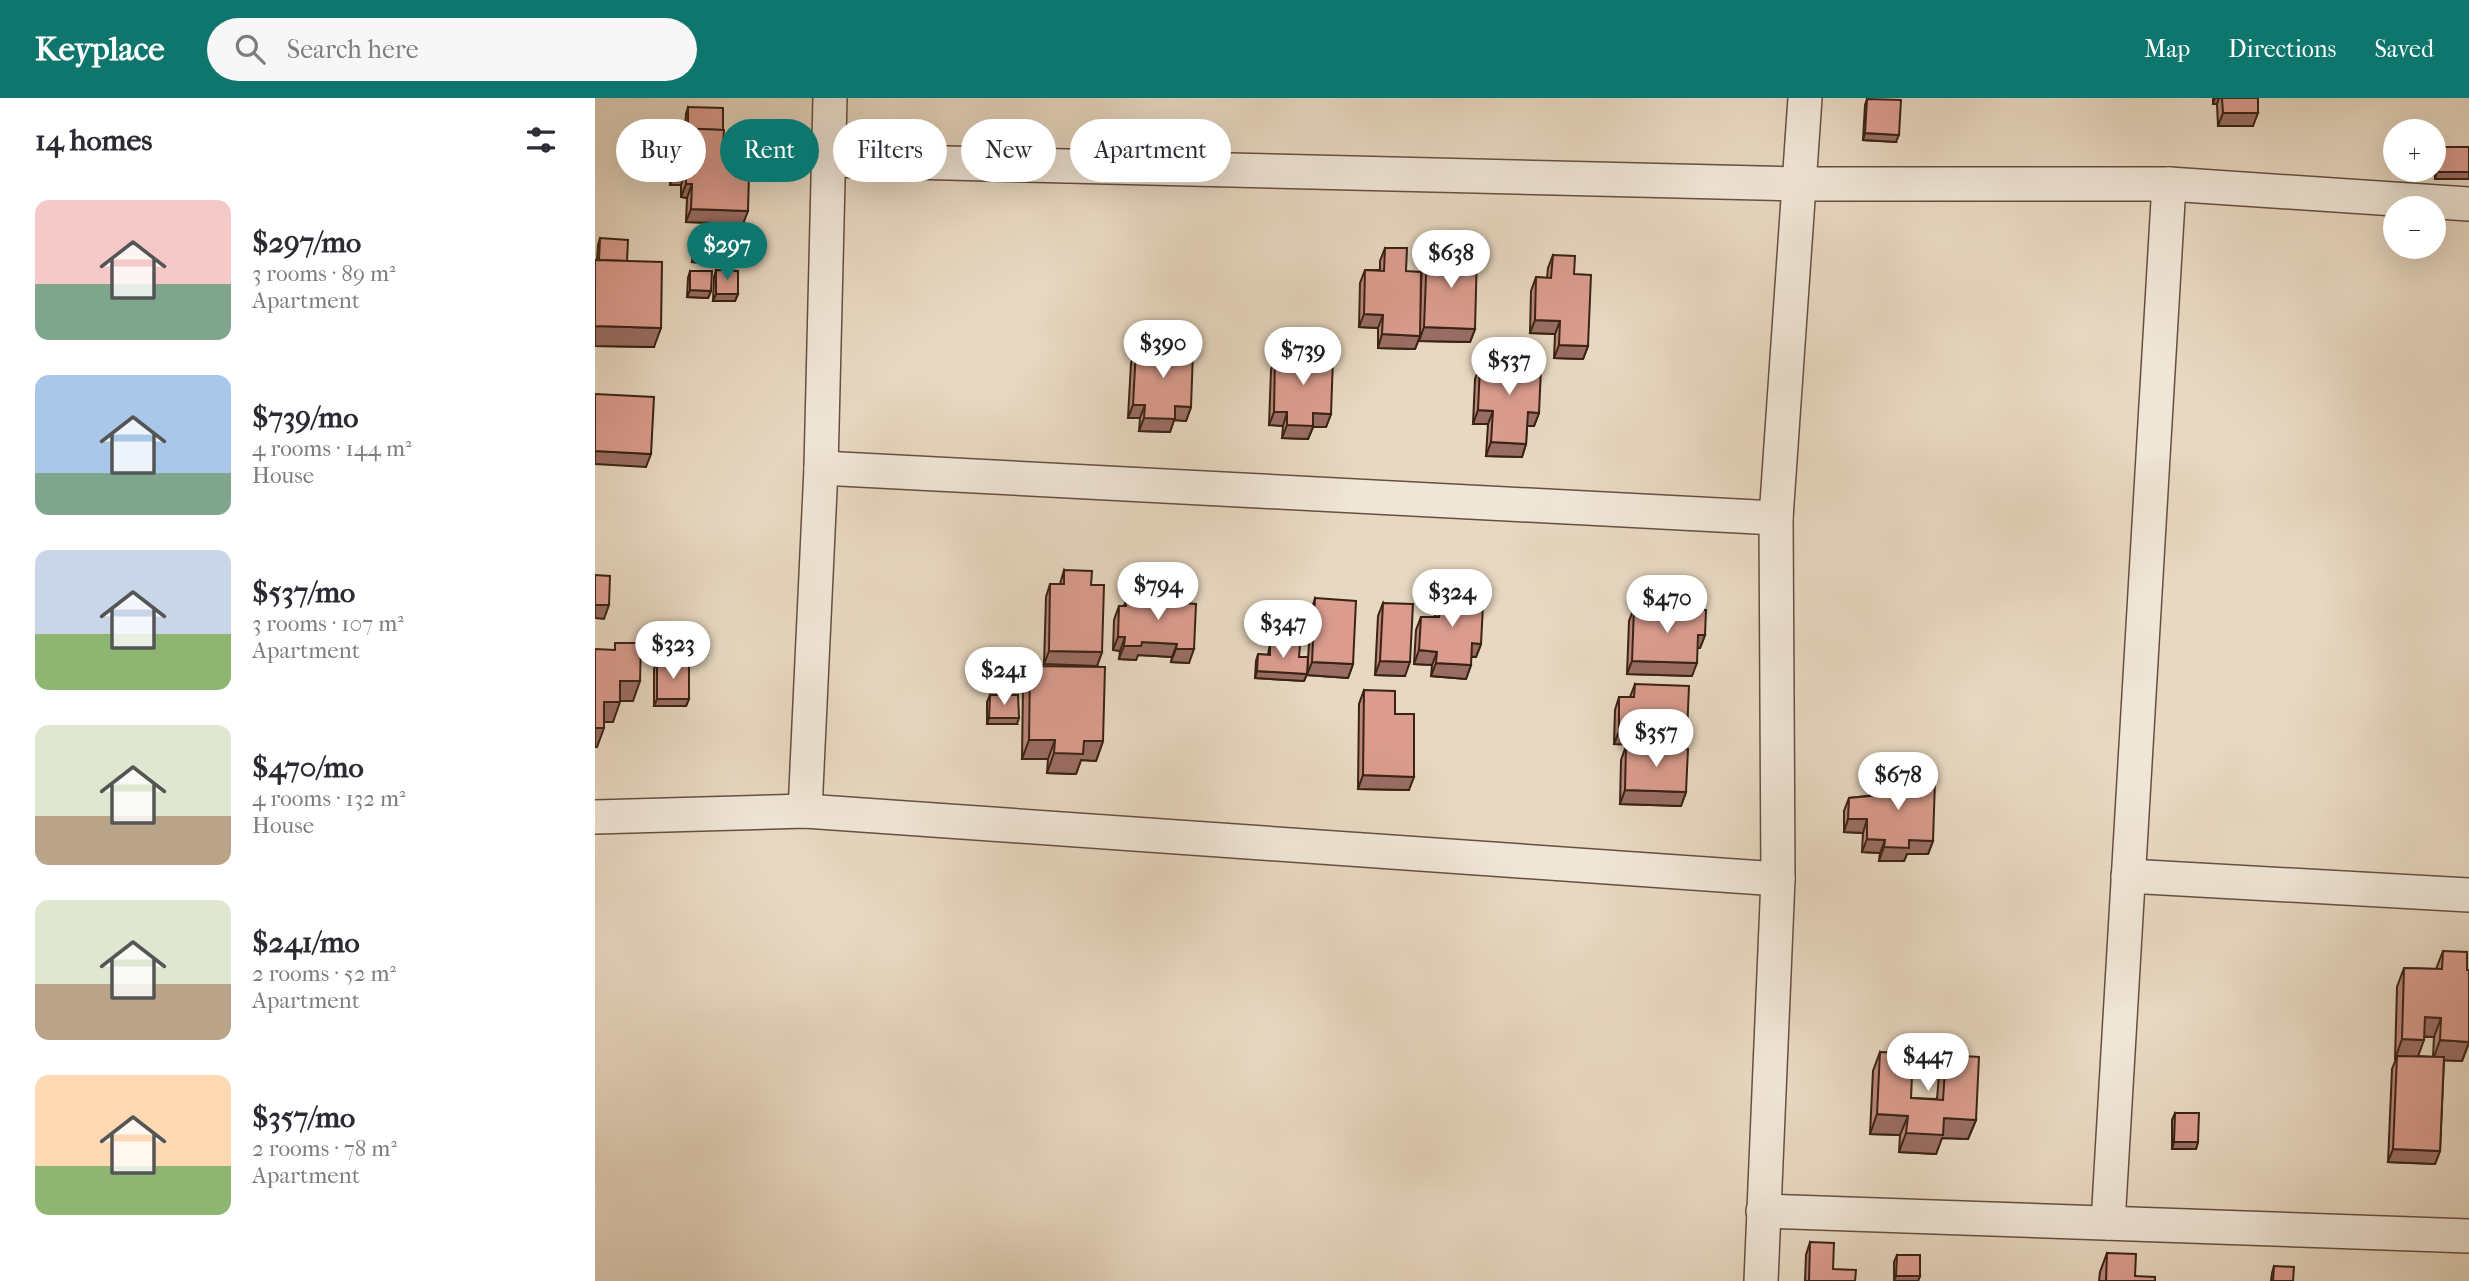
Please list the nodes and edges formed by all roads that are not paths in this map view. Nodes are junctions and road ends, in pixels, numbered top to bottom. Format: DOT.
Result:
graph roads {
  1 [pos="830,98"];
  2 [pos="1805,98"];
  3 [pos="828,160"];
  4 [pos="1797,184"];
  5 [pos="2169,184"];
  6 [pos="2469,204"];
  7 [pos="821,468"];
  8 [pos="1776,518"];
  9 [pos="805,811"];
  10 [pos="595,817"];
  11 [pos="2128,876"];
  12 [pos="1778,879"];
  13 [pos="2469,895"];
  14 [pos="1763,1211"];
  15 [pos="2108,1223"];
  16 [pos="2469,1236"];
  17 [pos="1761,1281"];
  1 -- 3 [label="street"];
  2 -- 4 [label="street"];
  3 -- 4 [label="street"];
  3 -- 7 [label="street"];
  4 -- 5 [label="street"];
  4 -- 8 [label="street"];
  5 -- 6 [label="street"];
  5 -- 11 [label="street"];
  7 -- 8 [label="street"];
  7 -- 9 [label="street"];
  8 -- 12 [label="street"];
  9 -- 10 [label="street"];
  9 -- 12 [label="street"];
  11 -- 13 [label="street"];
  11 -- 15 [label="street"];
  12 -- 14 [label="street"];
  14 -- 15 [label="street"];
  14 -- 17 [label="street"];
  15 -- 16 [label="street"];
}
